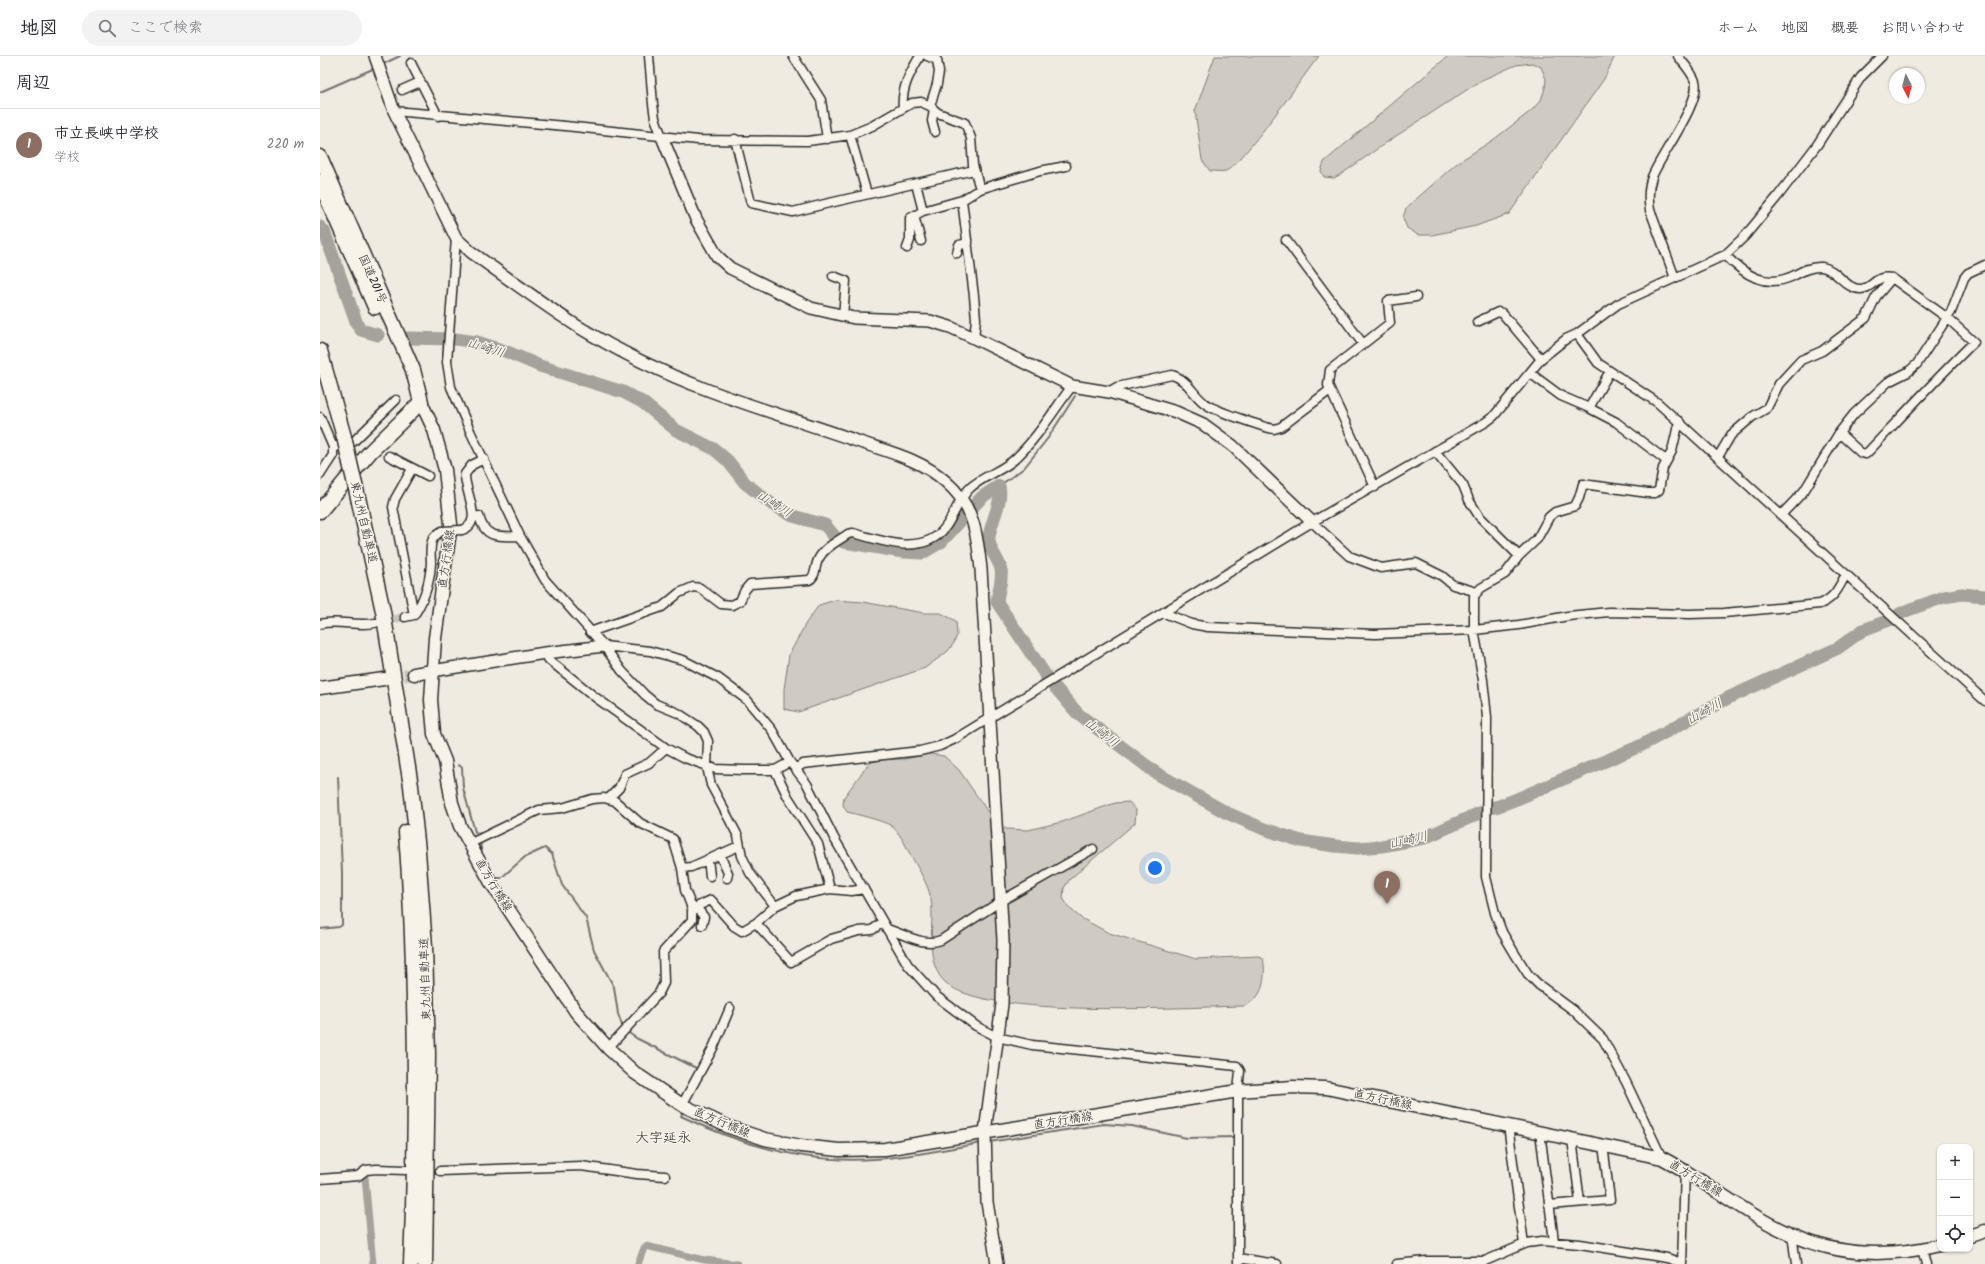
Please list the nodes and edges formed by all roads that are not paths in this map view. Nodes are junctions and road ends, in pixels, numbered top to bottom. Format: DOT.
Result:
graph roads {
  1 [pos="375,56"];
  2 [pos="649,56"];
  3 [pos="793,56"];
  4 [pos="920,56"];
  5 [pos="927,56"];
  6 [pos="1678,56"];
  7 [pos="1882,56"];
  8 [pos="411,63"];
  9 [pos="420,82"];
  10 [pos="402,90"];
  11 [pos="903,108"];
  12 [pos="932,108"];
  13 [pos="394,111"];
  14 [pos="438,116"];
  15 [pos="935,132"];
  16 [pos="850,135"];
  17 [pos="662,137"];
  18 [pos="735,139"];
  19 [pos="828,139"];
  20 [pos="320,157"];
  21 [pos="1066,166"];
  22 [pos="974,170"];
  23 [pos="320,182"];
  24 [pos="916,184"];
  25 [pos="980,189"];
  26 [pos="867,194"];
  27 [pos="962,200"];
  28 [pos="923,212"];
  29 [pos="914,216"];
  30 [pos="456,238"];
  31 [pos="1286,240"];
  32 [pos="922,241"];
  33 [pos="968,243"];
  34 [pos="908,248"];
  35 [pos="957,253"];
  36 [pos="1726,255"];
  37 [pos="1985,265"];
  38 [pos="833,276"];
  39 [pos="1675,278"];
  40 [pos="1892,278"];
  41 [pos="1416,298"];
  42 [pos="843,316"];
  43 [pos="1946,317"];
  44 [pos="1477,322"];
  45 [pos="1577,334"];
  46 [pos="974,338"];
  47 [pos="1364,344"];
  48 [pos="320,352"];
  49 [pos="1541,359"];
  50 [pos="1610,371"];
  51 [pos="1530,373"];
  52 [pos="1072,386"];
  53 [pos="1330,390"];
  54 [pos="1109,392"];
  55 [pos="396,400"];
  56 [pos="421,402"];
  57 [pos="1590,408"];
  58 [pos="320,418"];
  59 [pos="1679,421"];
  60 [pos="1839,433"];
  61 [pos="332,447"];
  62 [pos="1435,451"];
  63 [pos="389,456"];
  64 [pos="1718,457"];
  65 [pos="484,459"];
  66 [pos="1668,459"];
  67 [pos="412,469"];
  68 [pos="320,475"];
  69 [pos="428,476"];
  70 [pos="1375,487"];
  71 [pos="962,500"];
  72 [pos="320,511"];
  73 [pos="1782,514"];
  74 [pos="479,516"];
  75 [pos="1312,522"];
  76 [pos="520,536"];
  77 [pos="1519,556"];
  78 [pos="1846,574"];
  79 [pos="1477,592"];
  80 [pos="1164,613"];
  81 [pos="414,615"];
  82 [pos="405,617"];
  83 [pos="322,622"];
  84 [pos="375,623"];
  85 [pos="1474,630"];
  86 [pos="590,632"];
  87 [pos="604,646"];
  88 [pos="545,653"];
  89 [pos="432,671"];
  90 [pos="414,674"];
  91 [pos="384,678"];
  92 [pos="320,688"];
  93 [pos="396,696"];
  94 [pos="1985,701"];
  95 [pos="990,718"];
  96 [pos="666,748"];
  97 [pos="792,765"];
  98 [pos="707,767"];
  99 [pos="775,770"];
  100 [pos="609,798"];
  101 [pos="469,844"];
  102 [pos="739,846"];
  103 [pos="1093,848"];
  104 [pos="720,855"];
  105 [pos="708,860"];
  106 [pos="682,868"];
  107 [pos="710,876"];
  108 [pos="727,878"];
  109 [pos="830,889"];
  110 [pos="864,889"];
  111 [pos="1001,901"];
  112 [pos="775,906"];
  113 [pos="694,907"];
  114 [pos="702,924"];
  115 [pos="756,924"];
  116 [pos="885,926"];
  117 [pos="730,1008"];
  118 [pos="997,1038"];
  119 [pos="608,1048"];
  120 [pos="1238,1091"];
  121 [pos="682,1105"];
  122 [pos="1508,1125"];
  123 [pos="985,1132"];
  124 [pos="1540,1132"];
  125 [pos="1572,1139"];
  126 [pos="1603,1146"];
  127 [pos="1662,1158"];
  128 [pos="405,1170"];
  129 [pos="1685,1170"];
  130 [pos="440,1171"];
  131 [pos="665,1176"];
  132 [pos="320,1179"];
  133 [pos="1580,1202"];
  134 [pos="1549,1204"];
  135 [pos="1985,1231"];
  136 [pos="1792,1234"];
  137 [pos="1973,1235"];
  138 [pos="1554,1241"];
  139 [pos="1524,1244"];
  140 [pos="1937,1246"];
  141 [pos="1922,1249"];
  142 [pos="1238,1261"];
  143 [pos="1461,1263"];
  144 [pos="1682,1263"];
  145 [pos="411,1264"];
  146 [pos="424,1264"];
  147 [pos="997,1264"];
  148 [pos="1277,1264"];
  149 [pos="1397,1264"];
  150 [pos="1796,1264"];
  151 [pos="1926,1264"];
  1 -- 13 [label="street"];
  2 -- 17 [label="street"];
  3 -- 19 [label="street"];
  4 -- 11 [label="street"];
  5 -- 12 [label="street"];
  6 -- 39 [label="street"];
  7 -- 36 [label="street"];
  8 -- 9 [label="street"];
  9 -- 10 [label="street"];
  9 -- 14 [label="street"];
  11 -- 12 [label="street"];
  11 -- 16 [label="street"];
  12 -- 15 [label="street"];
  12 -- 22 [label="street"];
  13 -- 14 [label="street"];
  13 -- 30 [label="street"];
  14 -- 17 [label="street"];
  16 -- 19 [label="street"];
  16 -- 26 [label="street"];
  17 -- 18 [label="street"];
  17 -- 42 [label="street"];
  18 -- 19 [label="street"];
  18 -- 26 [label="street"];
  20 -- 56 [label="highway, 国道201号"];
  21 -- 25 [label="street"];
  22 -- 24 [label="street"];
  22 -- 25 [label="street"];
  23 -- 56 [label="highway, 国道201号"];
  24 -- 26 [label="street"];
  24 -- 28 [label="street"];
  25 -- 27 [label="street"];
  27 -- 28 [label="street"];
  27 -- 33 [label="street"];
  28 -- 29 [label="street"];
  29 -- 32 [label="street"];
  29 -- 34 [label="street"];
  30 -- 65 [label="street"];
  30 -- 71 [label="street"];
  31 -- 47 [label="street"];
  33 -- 35 [label="street"];
  33 -- 46 [label="street"];
  36 -- 39 [label="street"];
  36 -- 40 [label="street"];
  37 -- 43 [label="street"];
  38 -- 42 [label="street"];
  39 -- 45 [label="street"];
  40 -- 43 [label="street"];
  40 -- 64 [label="street"];
  41 -- 47 [label="street"];
  42 -- 46 [label="street"];
  43 -- 60 [label="street"];
  43 -- 60 [label="street"];
  44 -- 49 [label="street"];
  45 -- 49 [label="street"];
  45 -- 50 [label="street"];
  46 -- 52 [label="street"];
  47 -- 53 [label="street"];
  48 -- 93 [label="highway, 東九州自動車道, bridge"];
  49 -- 51 [label="street"];
  50 -- 57 [label="street"];
  50 -- 59 [label="street"];
  51 -- 57 [label="street"];
  51 -- 62 [label="street"];
  52 -- 54 [label="street"];
  52 -- 71 [label="street"];
  53 -- 54 [label="street"];
  53 -- 70 [label="street"];
  54 -- 75 [label="street"];
  55 -- 61 [label="street"];
  56 -- 72 [label="highway"];
  56 -- 89 [label="main road, 直方行橋線"];
  57 -- 66 [label="street"];
  58 -- 61 [label="street"];
  59 -- 64 [label="street"];
  59 -- 66 [label="street"];
  60 -- 73 [label="street"];
  61 -- 68 [label="street"];
  62 -- 70 [label="street"];
  62 -- 77 [label="street"];
  63 -- 67 [label="street"];
  64 -- 73 [label="street"];
  65 -- 76 [label="street"];
  65 -- 81 [label="street, bridge"];
  66 -- 77 [label="street"];
  67 -- 69 [label="street"];
  67 -- 81 [label="street"];
  70 -- 75 [label="street"];
  71 -- 86 [label="street"];
  71 -- 95 [label="street"];
  73 -- 78 [label="street"];
  74 -- 76 [label="street"];
  75 -- 79 [label="street"];
  75 -- 80 [label="street"];
  76 -- 86 [label="street"];
  77 -- 79 [label="street"];
  78 -- 85 [label="street"];
  78 -- 94 [label="street"];
  79 -- 85 [label="street"];
  80 -- 85 [label="street"];
  80 -- 95 [label="street"];
  81 -- 82 [label="street"];
  83 -- 84 [label="street"];
  85 -- 127 [label="street"];
  86 -- 87 [label="street"];
  87 -- 88 [label="street"];
  87 -- 97 [label="street"];
  87 -- 98 [label="street"];
  88 -- 89 [label="street"];
  88 -- 96 [label="street"];
  89 -- 90 [label="main road"];
  89 -- 101 [label="main road, 直方行橋線"];
  91 -- 92 [label="main road"];
  93 -- 145 [label="highway, 東九州自動車道"];
  93 -- 146 [label="highway, 東九州自動車道"];
  95 -- 97 [label="street"];
  95 -- 111 [label="street"];
  96 -- 98 [label="street"];
  96 -- 100 [label="street"];
  97 -- 99 [label="street"];
  97 -- 110 [label="street"];
  98 -- 99 [label="street"];
  98 -- 102 [label="street"];
  99 -- 109 [label="street"];
  100 -- 101 [label="street"];
  100 -- 106 [label="street"];
  101 -- 119 [label="main road, 直方行橋線"];
  102 -- 104 [label="street"];
  102 -- 112 [label="street"];
  103 -- 111 [label="street"];
  104 -- 105 [label="street"];
  104 -- 108 [label="street"];
  105 -- 106 [label="street"];
  105 -- 107 [label="street"];
  106 -- 113 [label="street"];
  109 -- 110 [label="street"];
  109 -- 112 [label="street"];
  110 -- 116 [label="street"];
  111 -- 116 [label="street"];
  111 -- 118 [label="street"];
  112 -- 115 [label="street"];
  113 -- 114 [label="street"];
  113 -- 115 [label="street"];
  113 -- 119 [label="street"];
  115 -- 116 [label="street"];
  116 -- 118 [label="street"];
  117 -- 121 [label="street"];
  118 -- 120 [label="street"];
  118 -- 123 [label="street"];
  119 -- 121 [label="main road, 直方行橋線"];
  120 -- 122 [label="main road, 直方行橋線"];
  120 -- 123 [label="main road, 直方行橋線"];
  120 -- 142 [label="street"];
  121 -- 123 [label="main road, 直方行橋線"];
  122 -- 124 [label="main road, 直方行橋線"];
  122 -- 139 [label="street"];
  123 -- 147 [label="street"];
  124 -- 125 [label="main road, 直方行橋線"];
  124 -- 134 [label="street"];
  125 -- 126 [label="main road, 直方行橋線"];
  125 -- 133 [label="street"];
  126 -- 127 [label="main road, 直方行橋線"];
  126 -- 133 [label="street"];
  127 -- 129 [label="main road, 直方行橋線"];
  128 -- 132 [label="street"];
  129 -- 136 [label="main road, 直方行橋線"];
  129 -- 144 [label="street"];
  130 -- 131 [label="street"];
  133 -- 134 [label="street"];
  134 -- 138 [label="street"];
  135 -- 137 [label="main road"];
  136 -- 141 [label="main road, 直方行橋線"];
  136 -- 150 [label="street"];
  138 -- 139 [label="street"];
  138 -- 144 [label="street"];
  139 -- 143 [label="street"];
  140 -- 141 [label="main road, 直方行橋線"];
  141 -- 151 [label="street"];
  142 -- 148 [label="street"];
  143 -- 149 [label="street"];
}
